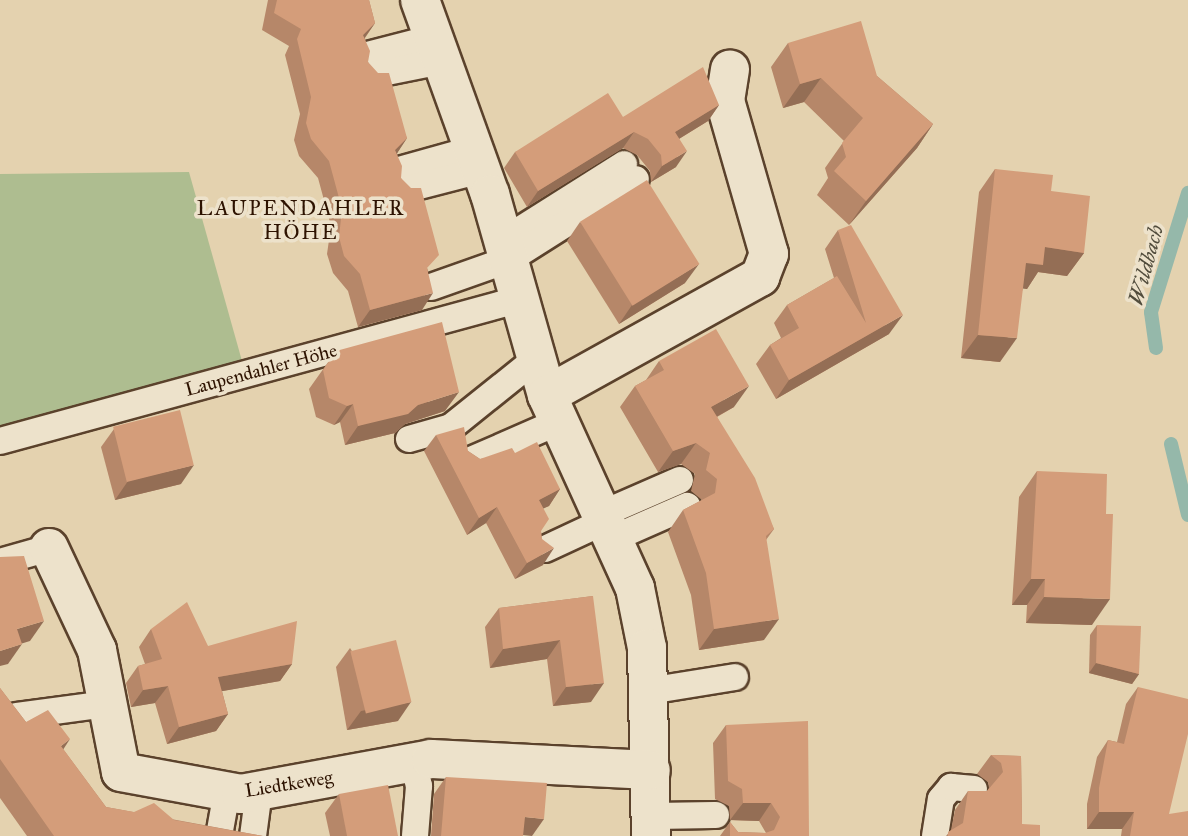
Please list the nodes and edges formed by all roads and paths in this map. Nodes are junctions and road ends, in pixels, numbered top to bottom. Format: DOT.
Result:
graph roads {
  1 [pos="420,0"];
  2 [pos="438,49"];
  3 [pos="370,65"];
  4 [pos="730,69"];
  5 [pos="477,160"];
  6 [pos="630,171"];
  7 [pos="401,180"];
  8 [pos="507,250"];
  9 [pos="431,287"];
  10 [pos="521,299"];
  11 [pos="537,358"];
  12 [pos="552,408"];
  13 [pos="409,439"];
  14 [pos="0,441"];
  15 [pos="471,460"];
  16 [pos="680,481"];
  17 [pos="687,506"];
  18 [pos="607,524"];
  19 [pos="49,548"];
  20 [pos="545,549"];
  21 [pos="0,562"];
  22 [pos="735,677"];
  23 [pos="648,691"];
  24 [pos="107,704"];
  25 [pos="17,716"];
  26 [pos="413,762"];
  27 [pos="651,770"];
  28 [pos="974,789"];
  29 [pos="243,791"];
  30 [pos="716,815"];
  31 [pos="652,826"];
  32 [pos="219,836"];
  33 [pos="253,836"];
  34 [pos="415,836"];
  35 [pos="935,836"];
  1 -- 2 [label="street"];
  2 -- 3 [label="lane"];
  2 -- 5 [label="street"];
  4 -- 12 [label="street"];
  5 -- 7 [label="lane"];
  5 -- 8 [label="street"];
  6 -- 8 [label="lane"];
  8 -- 9 [label="lane"];
  8 -- 10 [label="street"];
  10 -- 11 [label="street"];
  10 -- 14 [label="lane, Laupendahler Höhe"];
  11 -- 12 [label="street"];
  11 -- 13 [label="lane"];
  12 -- 15 [label="lane"];
  12 -- 18 [label="street"];
  16 -- 18 [label="lane"];
  17 -- 18 [label="lane"];
  18 -- 20 [label="lane"];
  18 -- 23 [label="street"];
  19 -- 21 [label="lane"];
  19 -- 24 [label="street, Liedtkeweg"];
  22 -- 23 [label="lane"];
  23 -- 27 [label="street"];
  24 -- 25 [label="lane"];
  24 -- 29 [label="street, Liedtkeweg"];
  26 -- 27 [label="street, Liedtkeweg"];
  26 -- 29 [label="street, Liedtkeweg"];
  26 -- 34 [label="lane"];
  27 -- 31 [label="street"];
  28 -- 35 [label="lane"];
  29 -- 32 [label="lane"];
  29 -- 33 [label="lane"];
  30 -- 31 [label="lane"];
}
